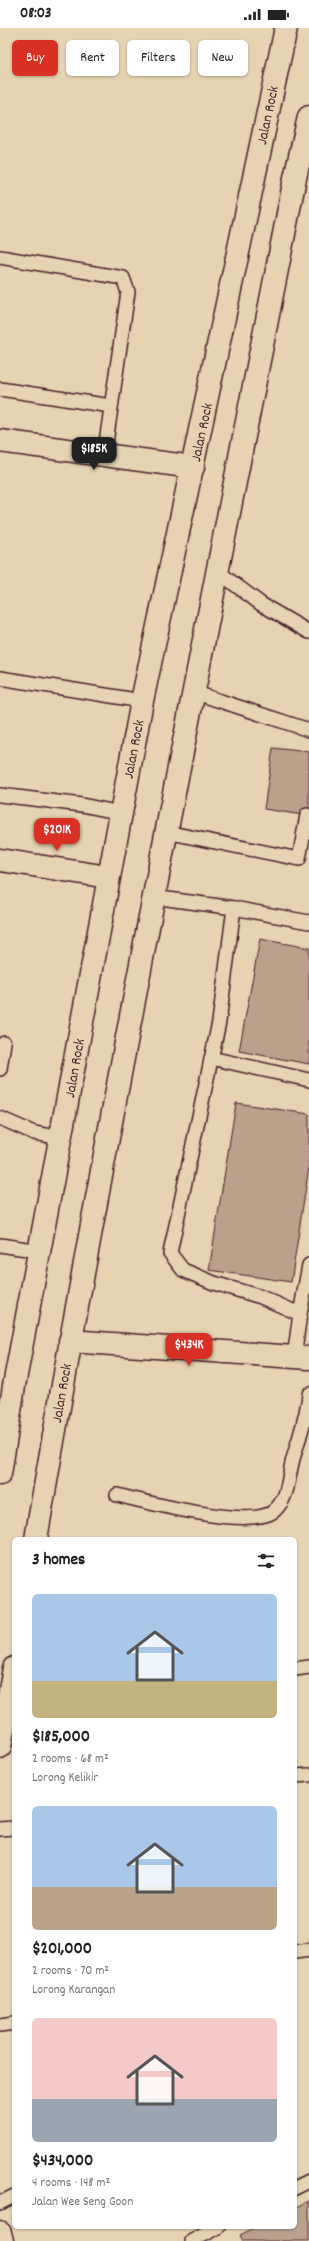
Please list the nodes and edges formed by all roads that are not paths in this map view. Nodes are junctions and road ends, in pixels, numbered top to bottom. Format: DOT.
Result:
graph roads {
  1 [pos="286,28"];
  2 [pos="309,117"];
  3 [pos="302,180"];
  4 [pos="0,257"];
  5 [pos="0,389"];
  6 [pos="111,406"];
  7 [pos="0,441"];
  8 [pos="104,456"];
  9 [pos="193,467"];
  10 [pos="217,571"];
  11 [pos="309,632"];
  12 [pos="0,678"];
  13 [pos="193,692"];
  14 [pos="142,701"];
  15 [pos="309,730"];
  16 [pos="0,795"];
  17 [pos="121,813"];
  18 [pos="306,815"];
  19 [pos="166,832"];
  20 [pos="0,860"];
  21 [pos="108,877"];
  22 [pos="153,897"];
  23 [pos="234,908"];
  24 [pos="309,922"];
  25 [pos="4,1043"];
  26 [pos="212,1058"];
  27 [pos="0,1070"];
  28 [pos="309,1080"];
  29 [pos="0,1118"];
  30 [pos="62,1138"];
  31 [pos="0,1245"];
  32 [pos="40,1251"];
  33 [pos="309,1265"];
  34 [pos="300,1314"];
  35 [pos="70,1341"];
  36 [pos="302,1357"];
  37 [pos="7,1386"];
  38 [pos="309,1394"];
  39 [pos="0,1474"];
  40 [pos="117,1495"];
  41 [pos="36,1537"];
  42 [pos="309,1668"];
  43 [pos="297,1669"];
  44 [pos="12,1684"];
  45 [pos="5,1739"];
  46 [pos="309,1775"];
  47 [pos="297,1776"];
  48 [pos="12,1828"];
  49 [pos="0,1829"];
  50 [pos="309,1950"];
  51 [pos="297,1952"];
  52 [pos="12,2023"];
  53 [pos="0,2025"];
  54 [pos="309,2181"];
  55 [pos="297,2187"];
  56 [pos="12,2197"];
  57 [pos="0,2203"];
  58 [pos="0,2233"];
  59 [pos="215,2233"];
  60 [pos="2,2241"];
  61 [pos="192,2241"];
  1 -- 9 [label="main road, Jalan Rock"];
  2 -- 3 [label="main road, Jalan Rock"];
  3 -- 10 [label="main road, Jalan Rock"];
  4 -- 6 [label="lane"];
  5 -- 6 [label="lane"];
  6 -- 8 [label="lane"];
  7 -- 8 [label="main road"];
  8 -- 9 [label="main road"];
  9 -- 14 [label="main road, Jalan Rock"];
  10 -- 11 [label="lane"];
  10 -- 13 [label="main road, Jalan Rock"];
  12 -- 14 [label="lane"];
  13 -- 15 [label="lane"];
  13 -- 19 [label="main road, Jalan Rock"];
  14 -- 17 [label="main road, Jalan Rock"];
  16 -- 17 [label="lane"];
  17 -- 21 [label="main road, Jalan Rock"];
  18 -- 19 [label="lane"];
  19 -- 22 [label="main road, Jalan Rock"];
  20 -- 21 [label="main road"];
  21 -- 30 [label="main road, Jalan Rock"];
  22 -- 23 [label="lane"];
  22 -- 35 [label="main road, Jalan Rock"];
  23 -- 24 [label="lane"];
  23 -- 26 [label="lane"];
  25 -- 27 [label="lane"];
  26 -- 28 [label="lane"];
  26 -- 34 [label="lane"];
  29 -- 30 [label="lane"];
  30 -- 32 [label="main road, Jalan Rock"];
  31 -- 32 [label="lane"];
  32 -- 37 [label="main road, Jalan Rock"];
  33 -- 34 [label="lane"];
  34 -- 36 [label="lane"];
  35 -- 36 [label="main road"];
  35 -- 41 [label="main road, Jalan Rock"];
  37 -- 39 [label="main road, Jalan Rock"];
  38 -- 40 [label="lane"];
  42 -- 43 [label="lane"];
  44 -- 45 [label="main road"];
  46 -- 47 [label="lane"];
  48 -- 49 [label="lane"];
  50 -- 51 [label="lane"];
  52 -- 53 [label="lane"];
  54 -- 55 [label="lane"];
  56 -- 57 [label="lane"];
  58 -- 60 [label="main road"];
  59 -- 61 [label="lane"];
}
